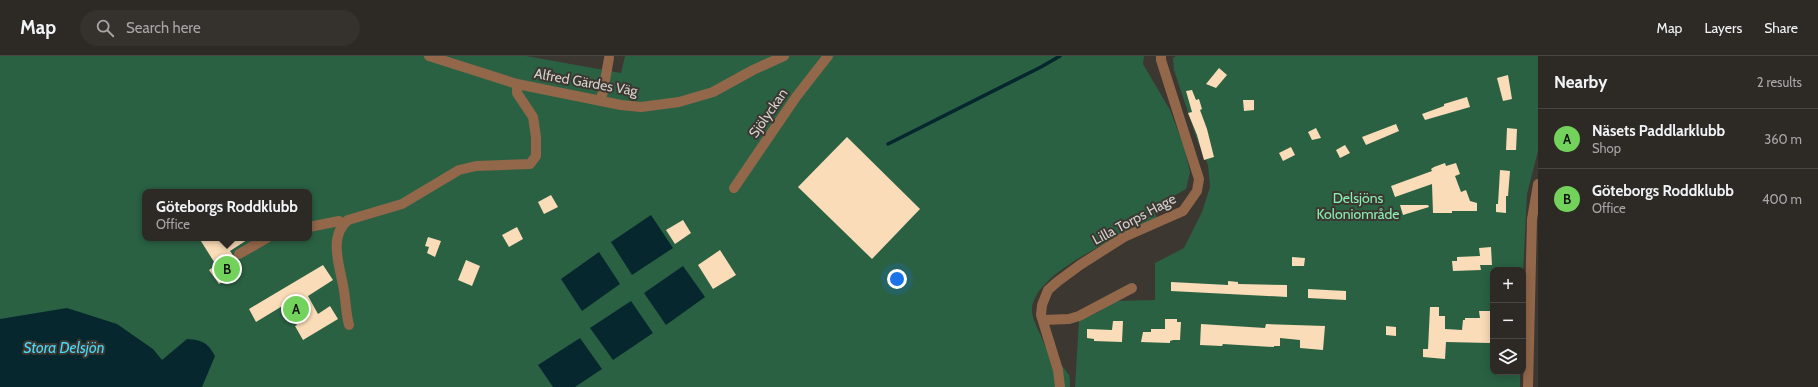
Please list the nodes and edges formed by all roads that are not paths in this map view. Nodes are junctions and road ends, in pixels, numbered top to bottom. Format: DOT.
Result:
graph roads {
  1 [pos="429,56"];
  2 [pos="784,56"];
  3 [pos="828,56"];
  4 [pos="1161,56"];
  5 [pos="609,58"];
  6 [pos="517,84"];
  7 [pos="600,100"];
  8 [pos="1538,184"];
  9 [pos="734,188"];
  10 [pos="343,224"];
  11 [pos="312,226"];
  12 [pos="262,241"];
  13 [pos="239,254"];
  14 [pos="1132,288"];
  15 [pos="1043,320"];
  16 [pos="349,325"];
  17 [pos="1060,387"];
  18 [pos="1528,387"];
  1 -- 6 [label="street, Alfred Gärdes Väg"];
  2 -- 7 [label="street, Alfred Gärdes Väg"];
  3 -- 9 [label="street, Sjölyckan"];
  4 -- 15 [label="street, Lilla Torps Hage"];
  5 -- 7 [label="street"];
  6 -- 7 [label="street, Alfred Gärdes Väg"];
  6 -- 10 [label="street, Alfred Gärdes Väg"];
  8 -- 18 [label="street"];
  10 -- 11 [label="street, Alfred Gärdes Väg"];
  10 -- 16 [label="street"];
  12 -- 13 [label="street"];
  14 -- 15 [label="street"];
  15 -- 17 [label="street, Lilla Torps Hage"];
}
